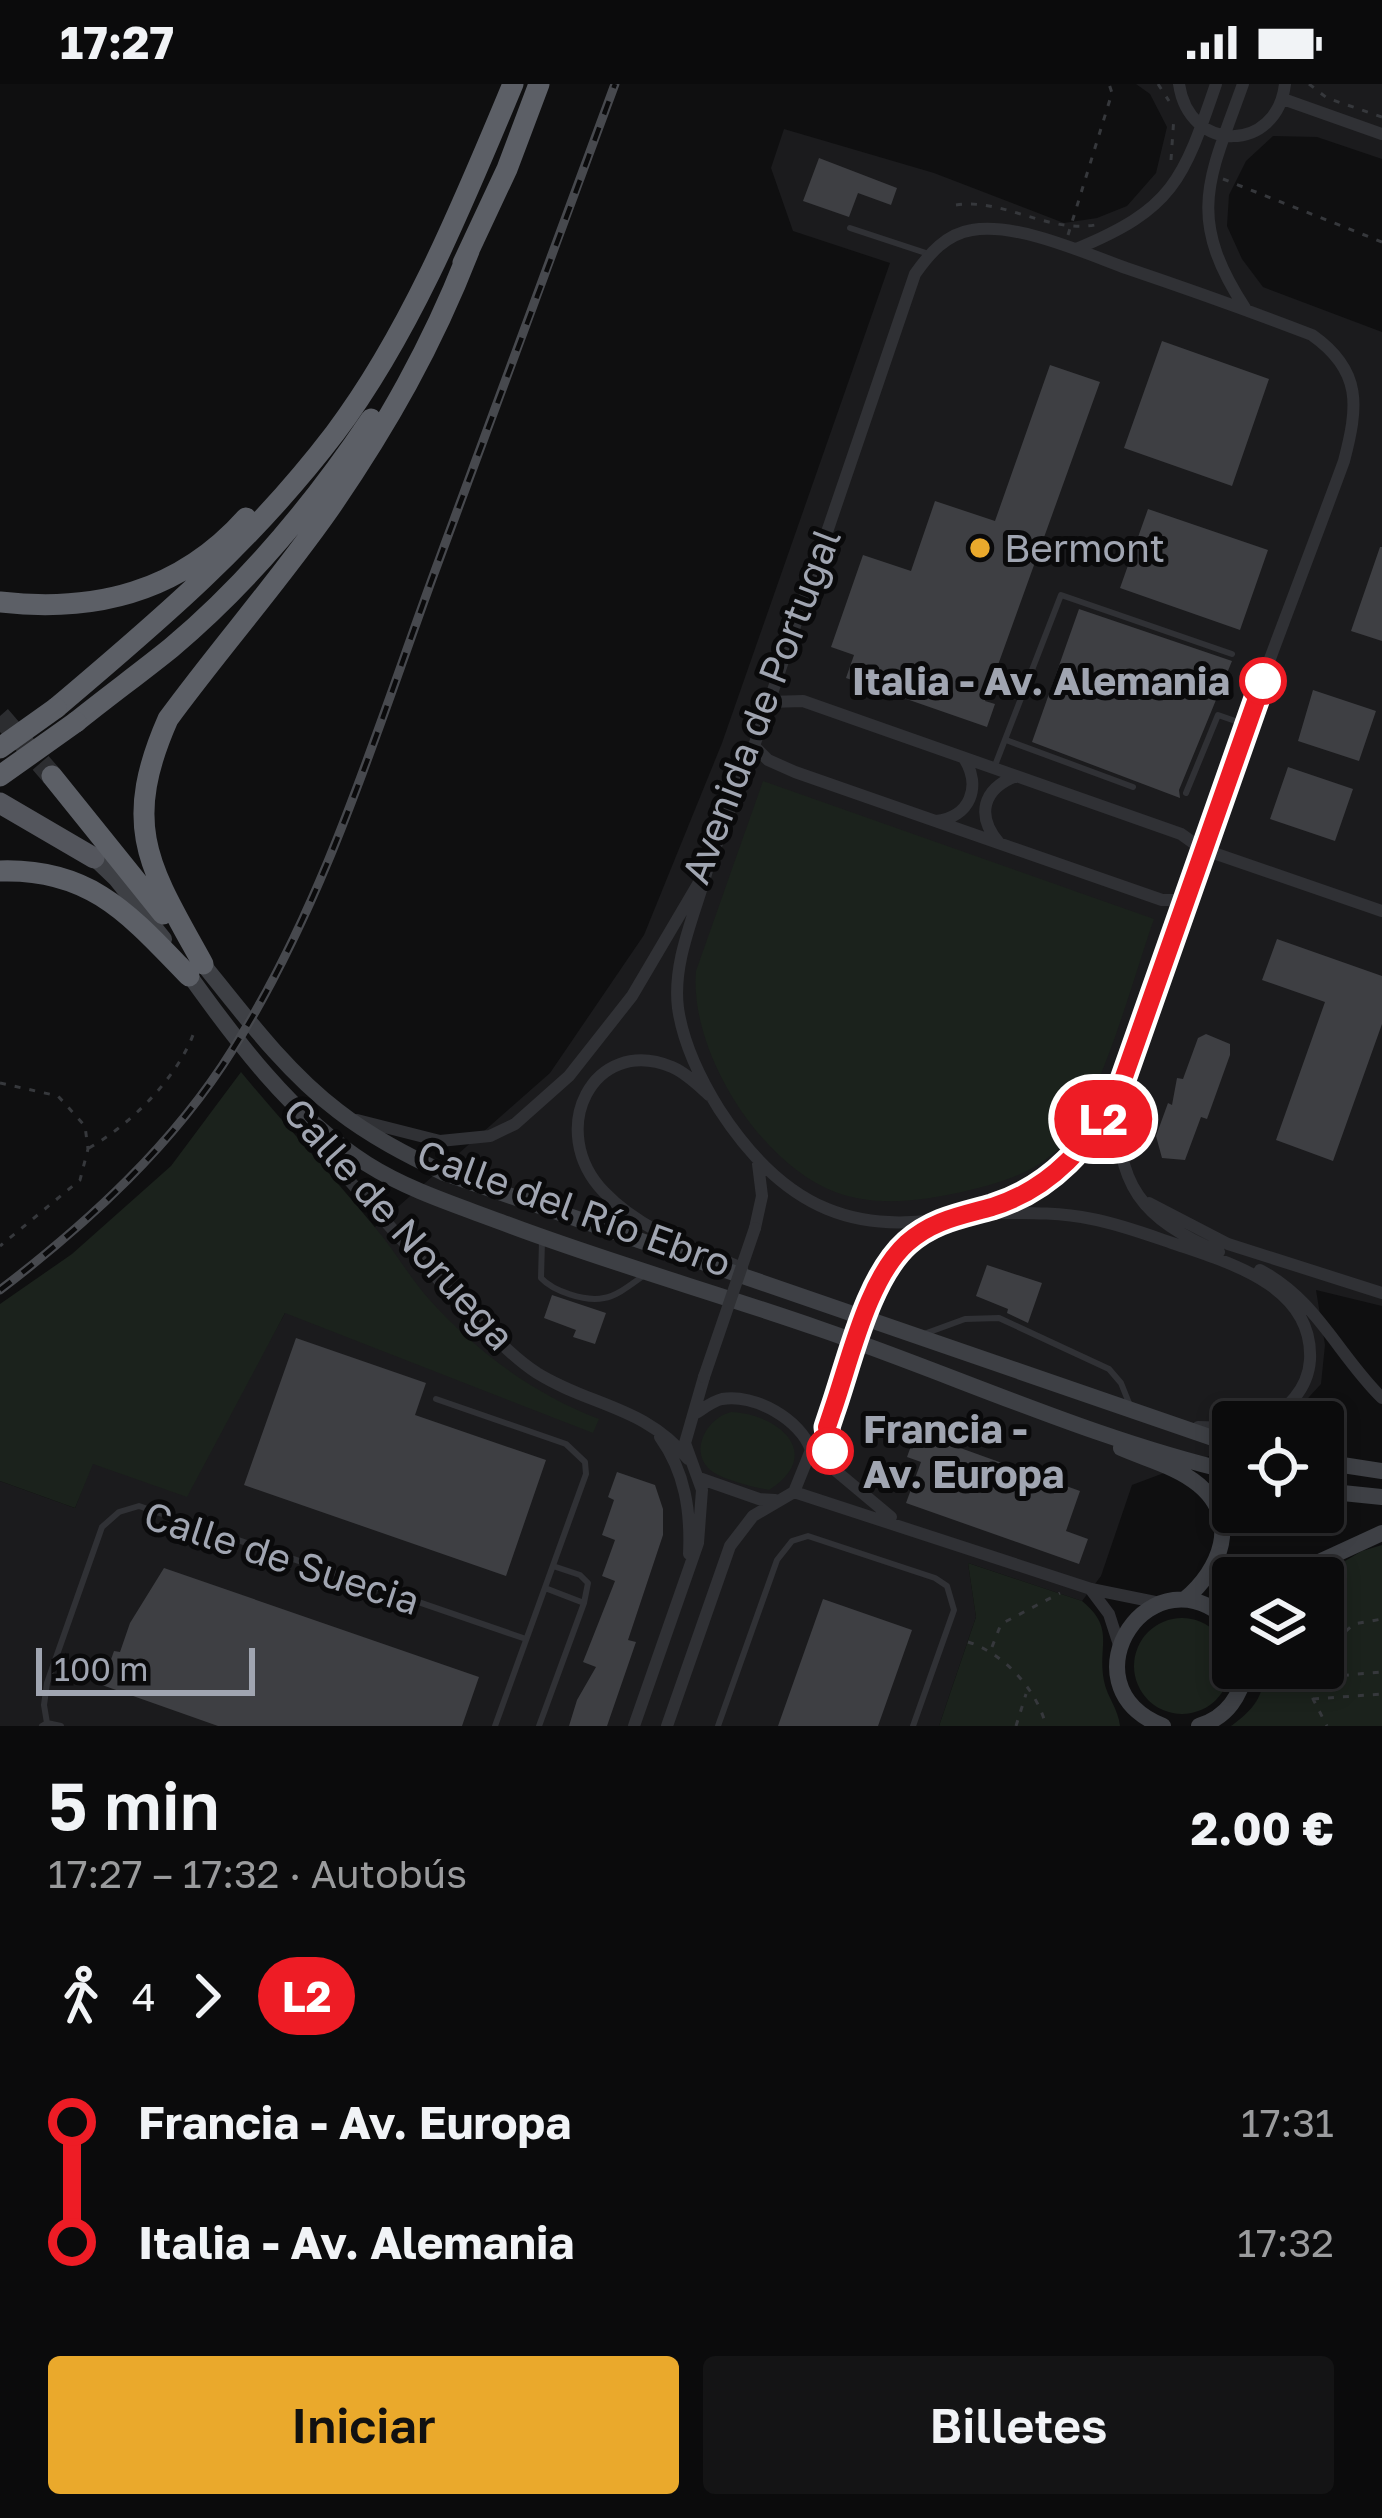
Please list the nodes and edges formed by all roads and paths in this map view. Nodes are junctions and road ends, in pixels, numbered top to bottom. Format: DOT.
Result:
graph roads {
  1 [pos="513,84"];
  2 [pos="539,84"];
  3 [pos="1108,84"];
  4 [pos="1158,84"];
  5 [pos="1179,84"];
  6 [pos="1216,84"];
  7 [pos="1244,84"];
  8 [pos="1309,84"];
  9 [pos="1284,91"];
  10 [pos="1382,117"];
  11 [pos="1201,128"];
  12 [pos="1382,134"];
  13 [pos="1224,136"];
  14 [pos="1168,168"];
  15 [pos="1226,180"];
  16 [pos="956,205"];
  17 [pos="1104,224"];
  18 [pos="1071,226"];
  19 [pos="850,228"];
  20 [pos="1382,242"];
  21 [pos="1070,248"];
  22 [pos="470,251"];
  23 [pos="929,254"];
  24 [pos="1245,309"];
  25 [pos="406,315"];
  26 [pos="0,602"];
  27 [pos="1232,654"];
  28 [pos="769,702"];
  29 [pos="53,704"];
  30 [pos="1247,725"];
  31 [pos="0,734"];
  32 [pos="1006,740"];
  33 [pos="754,746"];
  34 [pos="0,748"];
  35 [pos="963,757"];
  36 [pos="994,768"];
  37 [pos="0,776"];
  38 [pos="52,776"];
  39 [pos="1017,776"];
  40 [pos="1133,788"];
  41 [pos="1186,793"];
  42 [pos="0,803"];
  43 [pos="934,821"];
  44 [pos="999,843"];
  45 [pos="1202,849"];
  46 [pos="94,858"];
  47 [pos="708,867"];
  48 [pos="0,871"];
  49 [pos="1184,900"];
  50 [pos="1382,911"];
  51 [pos="163,915"];
  52 [pos="196,970"];
  53 [pos="193,1035"];
  54 [pos="0,1083"];
  55 [pos="275,1084"];
  56 [pos="1119,1091"];
  57 [pos="714,1100"];
  58 [pos="342,1114"];
  59 [pos="88,1149"];
  60 [pos="758,1163"];
  61 [pos="1138,1195"];
  62 [pos="970,1212"];
  63 [pos="936,1222"];
  64 [pos="542,1237"];
  65 [pos="0,1246"];
  66 [pos="648,1274"];
  67 [pos="1382,1293"];
  68 [pos="830,1306"];
  69 [pos="917,1336"];
  70 [pos="993,1393"];
  71 [pos="1382,1398"];
  72 [pos="436,1399"];
  73 [pos="1292,1401"];
  74 [pos="832,1412"];
  75 [pos="1133,1412"];
  76 [pos="696,1413"];
  77 [pos="652,1426"];
  78 [pos="1212,1429"];
  79 [pos="1212,1438"];
  80 [pos="811,1449"];
  81 [pos="688,1460"];
  82 [pos="1212,1465"];
  83 [pos="1344,1465"];
  84 [pos="1382,1471"];
  85 [pos="838,1474"];
  86 [pos="699,1478"];
  87 [pos="794,1492"];
  88 [pos="1344,1493"];
  89 [pos="1382,1497"];
  90 [pos="777,1500"];
  91 [pos="902,1525"];
  92 [pos="1382,1533"];
  93 [pos="1330,1557"];
  94 [pos="553,1566"];
  95 [pos="545,1588"];
  96 [pos="1091,1589"];
  97 [pos="682,1591"];
  98 [pos="1060,1593"];
  99 [pos="1184,1599"];
  100 [pos="584,1603"];
  101 [pos="1160,1603"];
  102 [pos="1212,1609"];
  103 [pos="1382,1619"];
  104 [pos="1344,1633"];
  105 [pos="526,1639"];
  106 [pos="968,1642"];
  107 [pos="1119,1645"];
  108 [pos="991,1649"];
  109 [pos="1382,1672"];
  110 [pos="1344,1675"];
  111 [pos="1242,1689"];
  112 [pos="1313,1689"];
  113 [pos="1028,1690"];
  114 [pos="1382,1694"];
  115 [pos="1313,1699"];
  116 [pos="1131,1706"];
  117 [pos="45,1724"];
  118 [pos="61,1726"];
  119 [pos="495,1726"];
  120 [pos="539,1726"];
  121 [pos="634,1726"];
  122 [pos="667,1726"];
  123 [pos="718,1726"];
  124 [pos="914,1726"];
  125 [pos="1016,1726"];
  126 [pos="1046,1726"];
  127 [pos="1132,1726"];
  128 [pos="1163,1726"];
  129 [pos="1199,1726"];
  130 [pos="1328,1726"];
  1 -- 25 [label="highway"];
  2 -- 22 [label="highway"];
  3 -- 18 [label="path"];
  4 -- 14 [label="path"];
  5 -- 11 [label="street"];
  6 -- 11 [label="street"];
  7 -- 13 [label="street"];
  8 -- 10 [label="path"];
  9 -- 12 [label="street"];
  9 -- 13 [label="street"];
  11 -- 13 [label="street"];
  11 -- 21 [label="street"];
  13 -- 24 [label="street"];
  15 -- 20 [label="path"];
  16 -- 18 [label="path"];
  17 -- 18 [label="path"];
  18 -- 21 [label="path"];
  19 -- 23 [label="lane"];
  21 -- 23 [label="street"];
  21 -- 24 [label="street"];
  22 -- 37 [label="highway, bridge"];
  22 -- 52 [label="highway"];
  23 -- 28 [label="street, Avenida de Portugal"];
  24 -- 30 [label="street"];
  25 -- 26 [label="highway"];
  25 -- 29 [label="highway"];
  27 -- 32 [label="lane"];
  28 -- 33 [label="street, Avenida de Portugal"];
  28 -- 35 [label="street"];
  29 -- 31 [label="highway"];
  29 -- 34 [label="highway, bridge"];
  30 -- 41 [label="lane"];
  30 -- 45 [label="street"];
  32 -- 36 [label="lane"];
  32 -- 40 [label="lane"];
  33 -- 43 [label="street"];
  33 -- 47 [label="street, Avenida de Portugal"];
  35 -- 36 [label="street"];
  35 -- 43 [label="street"];
  36 -- 39 [label="street"];
  38 -- 51 [label="highway"];
  39 -- 44 [label="street"];
  39 -- 45 [label="street"];
  42 -- 46 [label="highway"];
  43 -- 44 [label="street"];
  44 -- 49 [label="street"];
  45 -- 49 [label="street"];
  45 -- 50 [label="street"];
  46 -- 51 [label="main road, Calle del Río Ebro"];
  46 -- 52 [label="main road, Calle del Río Ebro"];
  47 -- 57 [label="street"];
  47 -- 58 [label="street, Avenida de Portugal"];
  48 -- 52 [label="highway"];
  49 -- 56 [label="street"];
  51 -- 52 [label="main road, Calle del Río Ebro"];
  52 -- 55 [label="main road, Calle del Río Ebro"];
  52 -- 58 [label="main road, Calle del Río Ebro"];
  53 -- 59 [label="path"];
  54 -- 59 [label="path"];
  55 -- 64 [label="main road, Calle del Río Ebro"];
  55 -- 77 [label="street, Calle de Noruega"];
  56 -- 61 [label="street"];
  56 -- 62 [label="street"];
  57 -- 60 [label="street"];
  57 -- 68 [label="street"];
  58 -- 68 [label="main road, Calle del Río Ebro"];
  59 -- 65 [label="path"];
  60 -- 63 [label="street"];
  60 -- 76 [label="street, bridge"];
  61 -- 67 [label="street"];
  61 -- 71 [label="street"];
  62 -- 63 [label="street"];
  62 -- 73 [label="street"];
  63 -- 74 [label="street, bridge"];
  64 -- 66 [label="main road, Calle del Río Ebro"];
  64 -- 66 [label="lane"];
  66 -- 70 [label="main road, Calle del Río Ebro"];
  68 -- 69 [label="main road, Calle del Río Ebro"];
  69 -- 75 [label="main road, Calle del Río Ebro"];
  69 -- 75 [label="lane"];
  70 -- 82 [label="main road, Calle del Río Ebro"];
  70 -- 99 [label="main road"];
  72 -- 94 [label="lane"];
  74 -- 80 [label="street"];
  74 -- 85 [label="street"];
  75 -- 78 [label="street"];
  75 -- 79 [label="main road, Calle del Río Ebro"];
  76 -- 80 [label="street"];
  76 -- 81 [label="street"];
  77 -- 81 [label="street, Calle de Noruega"];
  77 -- 97 [label="street"];
  80 -- 85 [label="street"];
  80 -- 87 [label="street"];
  81 -- 86 [label="street"];
  83 -- 84 [label="main road"];
  85 -- 91 [label="street"];
  86 -- 90 [label="street"];
  86 -- 97 [label="street"];
  87 -- 90 [label="street"];
  87 -- 91 [label="street"];
  88 -- 89 [label="main road"];
  90 -- 122 [label="street"];
  91 -- 96 [label="street"];
  92 -- 93 [label="main road"];
  94 -- 95 [label="lane"];
  94 -- 100 [label="lane"];
  95 -- 100 [label="lane"];
  95 -- 105 [label="lane"];
  96 -- 101 [label="street"];
  96 -- 107 [label="street"];
  97 -- 121 [label="street"];
  98 -- 108 [label="path"];
  99 -- 101 [label="main road"];
  99 -- 102 [label="main road"];
  100 -- 120 [label="lane"];
  101 -- 107 [label="main road"];
  103 -- 104 [label="path"];
  105 -- 117 [label="lane, Calle de Suecia"];
  105 -- 119 [label="lane"];
  106 -- 108 [label="path"];
  107 -- 116 [label="main road"];
  108 -- 113 [label="path"];
  109 -- 110 [label="path"];
  111 -- 129 [label="main road"];
  112 -- 115 [label="path"];
  113 -- 125 [label="path"];
  113 -- 126 [label="path"];
  114 -- 115 [label="path"];
  115 -- 130 [label="path"];
  116 -- 127 [label="main road"];
  116 -- 128 [label="main road"];
  117 -- 118 [label="lane"];
  123 -- 124 [label="lane"];
}
